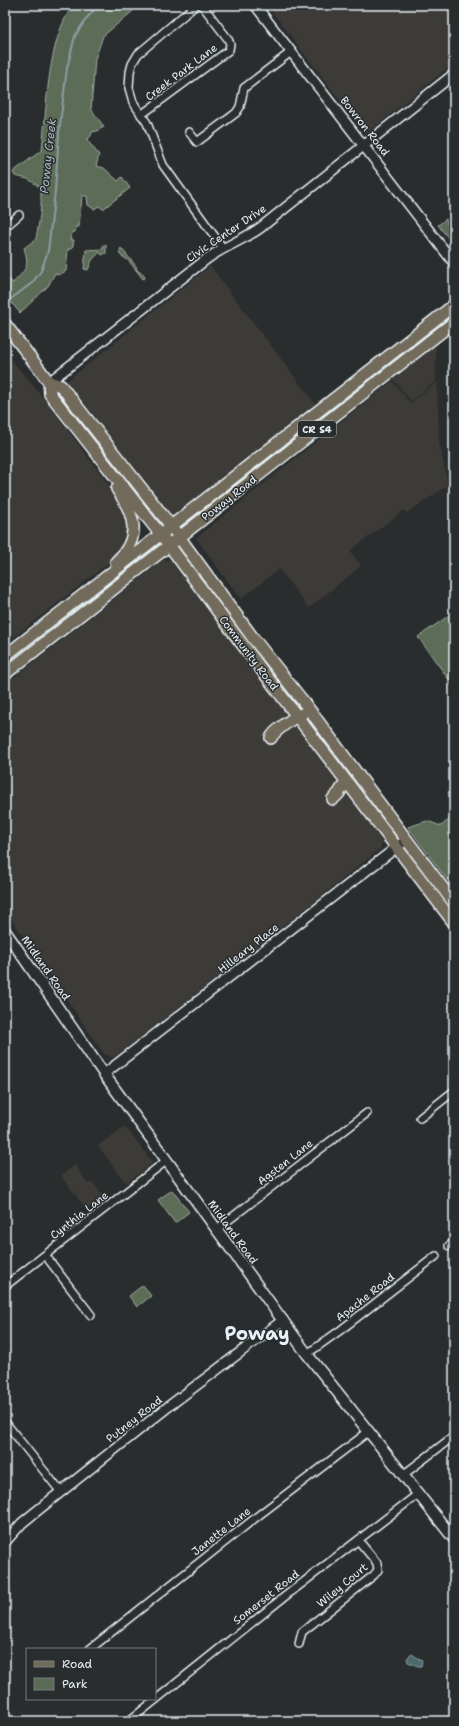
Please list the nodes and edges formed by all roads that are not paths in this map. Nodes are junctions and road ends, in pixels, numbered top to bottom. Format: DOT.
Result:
graph roads {
  1 [pos="196,5"];
  2 [pos="202,5"];
  3 [pos="255,5"];
  4 [pos="291,52"];
  5 [pos="454,74"];
  6 [pos="142,115"];
  7 [pos="190,132"];
  8 [pos="365,146"];
  9 [pos="19,215"];
  10 [pos="5,227"];
  11 [pos="223,248"];
  12 [pos="454,263"];
  13 [pos="454,306"];
  14 [pos="454,315"];
  15 [pos="5,324"];
  16 [pos="451,324"];
  17 [pos="434,337"];
  18 [pos="404,344"];
  19 [pos="49,382"];
  20 [pos="356,382"];
  21 [pos="366,391"];
  22 [pos="305,422"];
  23 [pos="73,423"];
  24 [pos="321,426"];
  25 [pos="86,440"];
  26 [pos="107,445"];
  27 [pos="262,473"];
  28 [pos="171,526"];
  29 [pos="160,534"];
  30 [pos="179,537"];
  31 [pos="169,545"];
  32 [pos="94,586"];
  33 [pos="81,596"];
  34 [pos="233,632"];
  35 [pos="28,638"];
  36 [pos="35,650"];
  37 [pos="5,656"];
  38 [pos="270,660"];
  39 [pos="256,662"];
  40 [pos="5,668"];
  41 [pos="5,674"];
  42 [pos="295,692"];
  43 [pos="297,716"];
  44 [pos="306,728"];
  45 [pos="356,774"];
  46 [pos="346,781"];
  47 [pos="333,799"];
  48 [pos="406,840"];
  49 [pos="397,848"];
  50 [pos="454,903"];
  51 [pos="454,923"];
  52 [pos="5,931"];
  53 [pos="104,1074"];
  54 [pos="454,1091"];
  55 [pos="366,1113"];
  56 [pos="420,1118"];
  57 [pos="166,1161"];
  58 [pos="217,1230"];
  59 [pos="45,1255"];
  60 [pos="436,1256"];
  61 [pos="5,1286"];
  62 [pos="91,1315"];
  63 [pos="283,1320"];
  64 [pos="307,1354"];
  65 [pos="5,1422"];
  66 [pos="368,1432"];
  67 [pos="454,1436"];
  68 [pos="403,1475"];
  69 [pos="60,1491"];
  70 [pos="418,1494"];
  71 [pos="454,1539"];
  72 [pos="358,1540"];
  73 [pos="5,1542"];
  74 [pos="299,1644"];
  75 [pos="91,1648"];
  76 [pos="156,1699"];
  77 [pos="155,1700"];
  78 [pos="129,1721"];
  1 -- 6 [label="street"];
  2 -- 6 [label="street, Creek Park Lane"];
  3 -- 4 [label="street, Bowron Road"];
  4 -- 7 [label="street"];
  4 -- 8 [label="street, Bowron Road"];
  5 -- 8 [label="street, Civic Center Drive"];
  6 -- 11 [label="street"];
  8 -- 11 [label="street, Civic Center Drive"];
  8 -- 12 [label="street, Bowron Road"];
  9 -- 10 [label="street"];
  11 -- 19 [label="street, Civic Center Drive"];
  13 -- 17 [label="main road"];
  13 -- 18 [label="main road, Poway Road / CR S4"];
  14 -- 16 [label="main road"];
  15 -- 19 [label="main road, Community Road"];
  16 -- 17 [label="main road, Poway Road / CR S4"];
  17 -- 21 [label="main road, Poway Road / CR S4"];
  18 -- 20 [label="main road, Poway Road / CR S4"];
  18 -- 21 [label="main road"];
  19 -- 23 [label="main road, Community Road"];
  19 -- 26 [label="main road, Community Road"];
  20 -- 22 [label="main road, Poway Road / CR S4"];
  20 -- 24 [label="main road"];
  21 -- 24 [label="main road, Poway Road / CR S4"];
  22 -- 27 [label="main road"];
  22 -- 28 [label="main road, Poway Road / CR S4"];
  23 -- 25 [label="main road, Community Road"];
  23 -- 26 [label="main road"];
  24 -- 27 [label="main road, Poway Road / CR S4"];
  25 -- 29 [label="main road, Community Road"];
  25 -- 32 [label="main road"];
  26 -- 28 [label="main road, Community Road"];
  27 -- 30 [label="main road, Poway Road / CR S4"];
  28 -- 29 [label="main road, Poway Road / CR S4"];
  28 -- 30 [label="main road, Community Road"];
  29 -- 31 [label="main road, Community Road"];
  29 -- 32 [label="main road, Poway Road / CR S4"];
  30 -- 31 [label="main road, Poway Road / CR S4"];
  30 -- 38 [label="main road, Community Road"];
  31 -- 34 [label="main road, Community Road"];
  31 -- 36 [label="main road, Poway Road / CR S4"];
  32 -- 33 [label="main road, Poway Road / CR S4"];
  33 -- 35 [label="main road, Poway Road / CR S4"];
  33 -- 36 [label="main road"];
  34 -- 38 [label="main road"];
  34 -- 39 [label="main road, Community Road"];
  35 -- 37 [label="main road, Poway Road / CR S4"];
  35 -- 40 [label="main road"];
  36 -- 41 [label="main road, Poway Road / CR S4"];
  38 -- 42 [label="main road, Community Road"];
  39 -- 42 [label="main road"];
  39 -- 43 [label="main road, Community Road"];
  42 -- 45 [label="main road, Community Road"];
  43 -- 44 [label="main road, Community Road"];
  43 -- 44 [label="main road"];
  43 -- 45 [label="main road"];
  44 -- 46 [label="main road, Community Road"];
  45 -- 48 [label="main road, Community Road"];
  46 -- 47 [label="main road"];
  46 -- 49 [label="main road, Community Road"];
  48 -- 49 [label="street, Hilleary Place"];
  48 -- 50 [label="main road, Community Road"];
  49 -- 51 [label="main road, Community Road"];
  49 -- 53 [label="street, Hilleary Place"];
  52 -- 53 [label="main road, Midland Road"];
  53 -- 57 [label="main road, Midland Road"];
  54 -- 56 [label="street"];
  55 -- 58 [label="street, Agsten Lane"];
  57 -- 58 [label="main road, Midland Road"];
  57 -- 59 [label="street, Cynthia Lane"];
  58 -- 63 [label="main road, Midland Road"];
  59 -- 61 [label="street, Cynthia Lane"];
  59 -- 62 [label="street"];
  60 -- 64 [label="street, Apache Road"];
  63 -- 64 [label="main road, Midland Road"];
  63 -- 69 [label="street, Putney Road"];
  64 -- 66 [label="main road, Midland Road"];
  65 -- 69 [label="street"];
  66 -- 68 [label="main road, Midland Road"];
  66 -- 75 [label="street, Janette Lane"];
  67 -- 68 [label="street"];
  68 -- 70 [label="main road, Midland Road"];
  69 -- 73 [label="street, Putney Road"];
  70 -- 71 [label="main road, Midland Road"];
  70 -- 72 [label="street, Somerset Road"];
  72 -- 74 [label="street, Wiley Court"];
  72 -- 76 [label="street, Somerset Road"];
  77 -- 78 [label="street, Somerset Road"];
}
